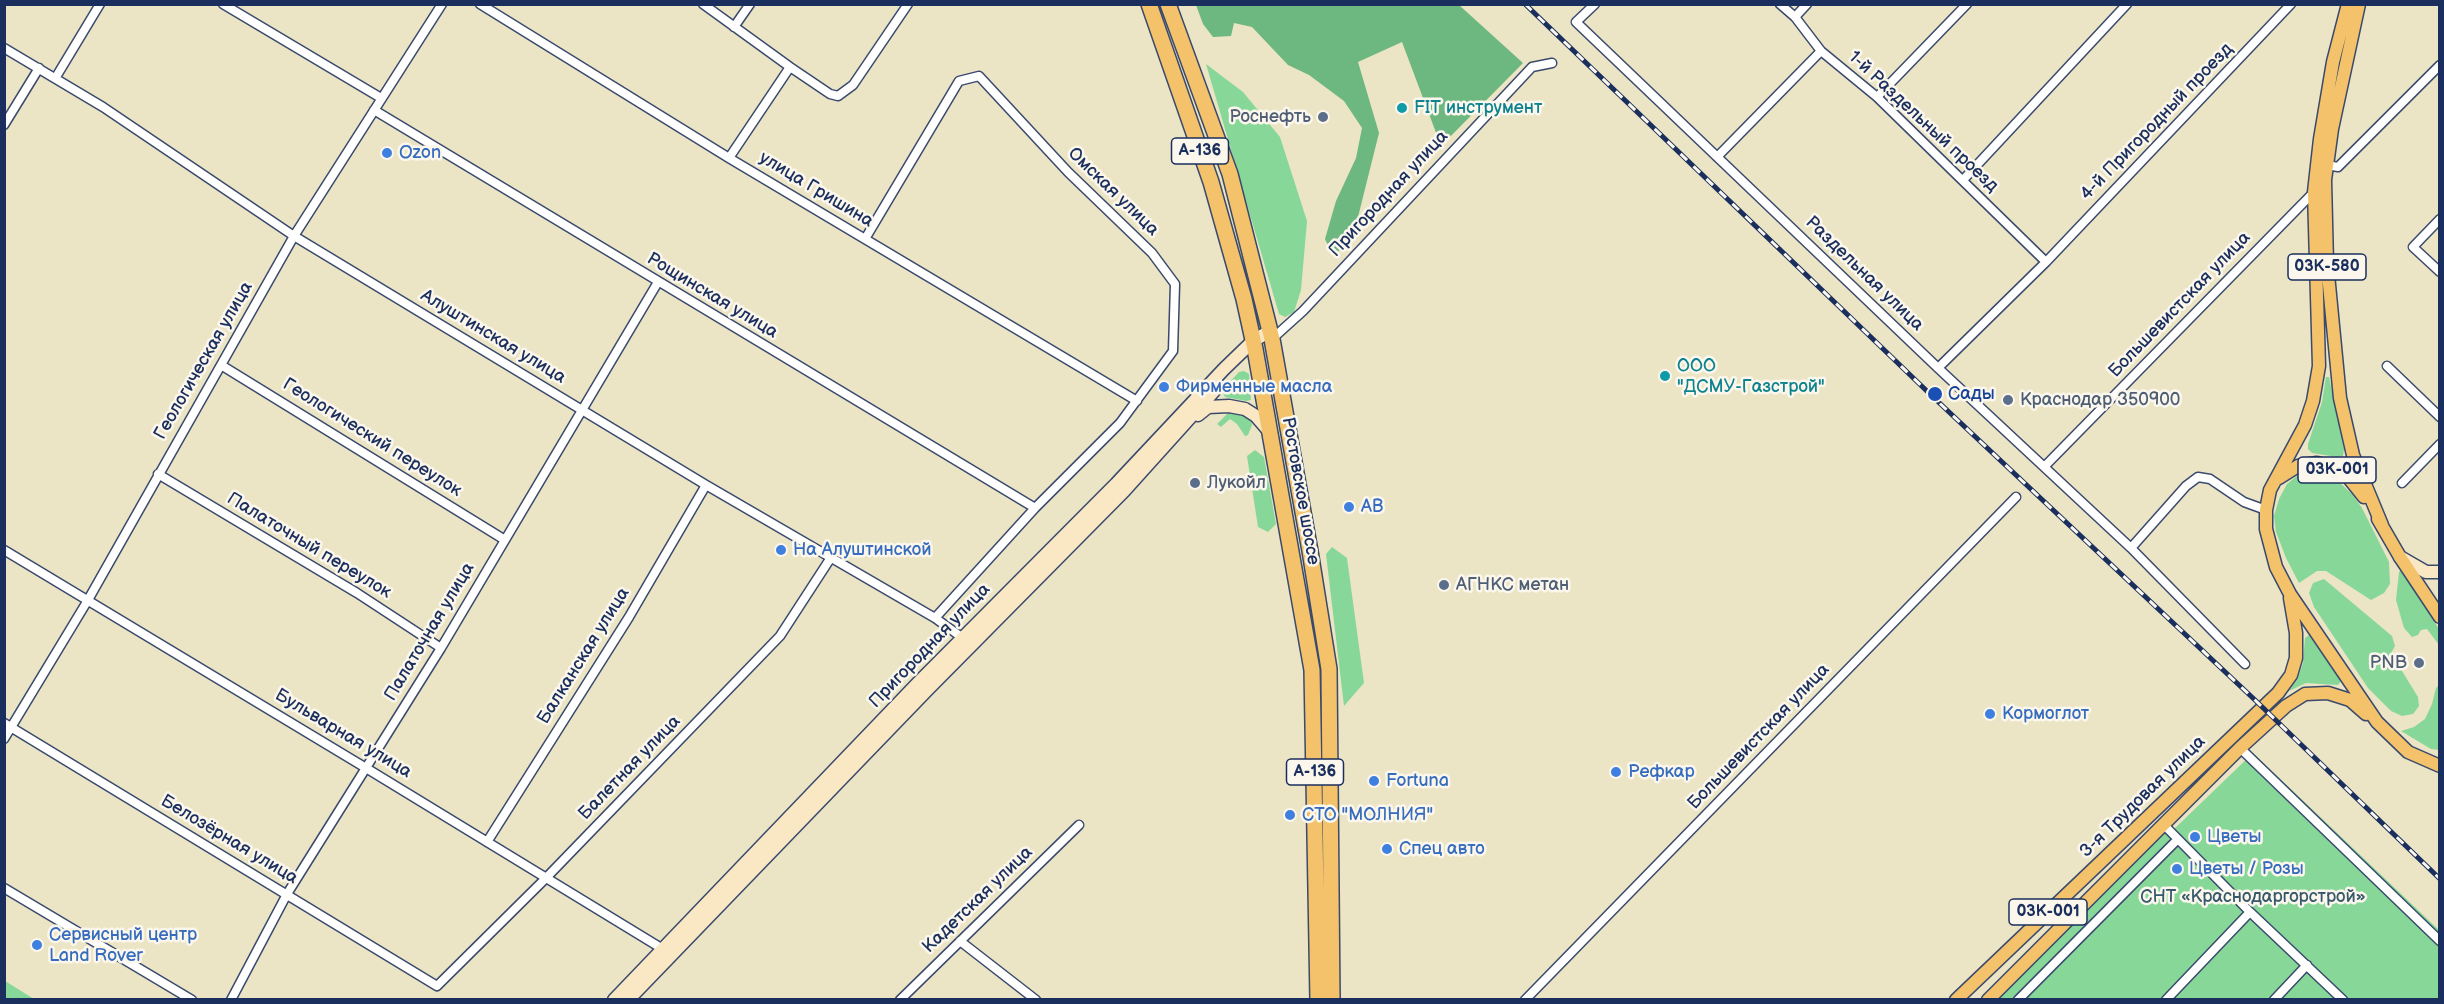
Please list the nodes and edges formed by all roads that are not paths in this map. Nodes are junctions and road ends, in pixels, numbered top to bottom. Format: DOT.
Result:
graph roads {
  1 [pos="100,4"];
  2 [pos="223,4"];
  3 [pos="442,4"];
  4 [pos="480,4"];
  5 [pos="703,4"];
  6 [pos="750,4"];
  7 [pos="908,4"];
  8 [pos="1149,4"];
  9 [pos="1168,4"];
  10 [pos="1595,4"];
  11 [pos="1780,4"];
  12 [pos="1807,4"];
  13 [pos="1967,4"];
  14 [pos="2127,4"];
  15 [pos="2291,4"];
  16 [pos="2348,4"];
  17 [pos="2359,4"];
  18 [pos="1795,17"];
  19 [pos="735,27"];
  20 [pos="4,48"];
  21 [pos="1821,51"];
  22 [pos="1552,63"];
  23 [pos="2439,65"];
  24 [pos="790,67"];
  25 [pos="39,68"];
  26 [pos="56,78"];
  27 [pos="1877,97"];
  28 [pos="381,98"];
  29 [pos="374,110"];
  30 [pos="4,125"];
  31 [pos="1717,157"];
  32 [pos="729,158"];
  33 [pos="2327,165"];
  34 [pos="1963,180"];
  35 [pos="2314,192"];
  36 [pos="2439,219"];
  37 [pos="294,236"];
  38 [pos="865,239"];
  39 [pos="2046,262"];
  40 [pos="2439,272"];
  41 [pos="658,282"];
  42 [pos="1274,334"];
  43 [pos="1254,345"];
  44 [pos="1173,351"];
  45 [pos="221,365"];
  46 [pos="2386,366"];
  47 [pos="1938,368"];
  48 [pos="1137,401"];
  49 [pos="583,410"];
  50 [pos="2439,417"];
  51 [pos="1179,430"];
  52 [pos="1269,431"];
  53 [pos="2439,444"];
  54 [pos="2045,466"];
  55 [pos="158,474"];
  56 [pos="2273,483"];
  57 [pos="2402,483"];
  58 [pos="706,485"];
  59 [pos="2016,497"];
  60 [pos="1035,508"];
  61 [pos="2266,510"];
  62 [pos="2382,525"];
  63 [pos="505,540"];
  64 [pos="2131,548"];
  65 [pos="4,550"];
  66 [pos="2400,557"];
  67 [pos="830,559"];
  68 [pos="2439,572"];
  69 [pos="2290,594"];
  70 [pos="88,600"];
  71 [pos="2439,617"];
  72 [pos="935,618"];
  73 [pos="967,641"];
  74 [pos="441,648"];
  75 [pos="2245,664"];
  76 [pos="2376,722"];
  77 [pos="8,725"];
  78 [pos="4,739"];
  79 [pos="2244,753"];
  80 [pos="2439,766"];
  81 [pos="366,768"];
  82 [pos="1078,825"];
  83 [pos="2168,829"];
  84 [pos="2178,839"];
  85 [pos="487,842"];
  86 [pos="545,879"];
  87 [pos="4,888"];
  88 [pos="286,894"];
  89 [pos="2250,912"];
  90 [pos="960,941"];
  91 [pos="2439,941"];
  92 [pos="667,952"];
  93 [pos="2307,965"];
  94 [pos="436,986"];
  95 [pos="192,999"];
  96 [pos="231,999"];
  97 [pos="614,999"];
  98 [pos="628,999"];
  99 [pos="900,999"];
  100 [pos="1036,999"];
  101 [pos="1318,999"];
  102 [pos="1332,999"];
  103 [pos="1525,999"];
  104 [pos="1956,999"];
  105 [pos="1988,999"];
  106 [pos="2019,999"];
  107 [pos="2166,999"];
  108 [pos="2274,999"];
  109 [pos="2343,999"];
  1 -- 26 [label="street"];
  2 -- 28 [label="street"];
  3 -- 28 [label="street, Геологическая улица"];
  4 -- 32 [label="street, улица Гришина"];
  5 -- 19 [label="street"];
  6 -- 19 [label="street"];
  7 -- 24 [label="street"];
  8 -- 43 [label="highway, Ростовское шоссе / А-136"];
  9 -- 42 [label="highway, Ростовское шоссе / А-136"];
  10 -- 31 [label="street, Раздельная улица"];
  11 -- 18 [label="street, 1-й Раздельный проезд"];
  12 -- 18 [label="street"];
  13 -- 27 [label="street"];
  14 -- 34 [label="street"];
  15 -- 39 [label="street, 4-й Пригородный проезд"];
  16 -- 35 [label="main road, 03К-580"];
  17 -- 33 [label="main road, 03К-580"];
  18 -- 21 [label="street, 1-й Раздельный проезд"];
  19 -- 24 [label="street"];
  20 -- 25 [label="street, Алуштинская улица"];
  21 -- 27 [label="street, 1-й Раздельный проезд"];
  21 -- 31 [label="street"];
  22 -- 42 [label="street, Пригородная улица"];
  23 -- 33 [label="street"];
  24 -- 32 [label="street"];
  25 -- 26 [label="street, Алуштинская улица"];
  25 -- 30 [label="street"];
  26 -- 37 [label="street, Алуштинская улица"];
  27 -- 34 [label="street, 1-й Раздельный проезд"];
  28 -- 29 [label="street, Геологическая улица"];
  29 -- 37 [label="street, Геологическая улица"];
  29 -- 41 [label="street, Рощинская улица"];
  31 -- 47 [label="street, Раздельная улица"];
  32 -- 38 [label="street, улица Гришина"];
  33 -- 62 [label="main road, 03К-580"];
  34 -- 39 [label="street, 1-й Раздельный проезд"];
  35 -- 54 [label="street, Большевистская улица"];
  35 -- 56 [label="main road, 03К-580"];
  36 -- 40 [label="street"];
  37 -- 45 [label="street, Геологическая улица"];
  37 -- 49 [label="street, Алуштинская улица"];
  38 -- 44 [label="street, Омская улица"];
  38 -- 48 [label="street, улица Гришина"];
  39 -- 47 [label="street, 4-й Пригородный проезд"];
  41 -- 49 [label="street, Палаточная улица"];
  41 -- 60 [label="street, Рощинская улица"];
  42 -- 43 [label="street, Пригородная улица"];
  42 -- 102 [label="highway, Ростовское шоссе / А-136"];
  43 -- 51 [label="street, Пригородная улица"];
  43 -- 52 [label="highway, Ростовское шоссе / А-136"];
  43 -- 73 [label="street, Пригородная улица"];
  44 -- 48 [label="street, Пригородная улица"];
  45 -- 55 [label="street, Геологическая улица"];
  45 -- 63 [label="street, Геологический переулок"];
  46 -- 50 [label="street"];
  47 -- 54 [label="street, Раздельная улица"];
  48 -- 60 [label="street, Пригородная улица"];
  49 -- 58 [label="street, Алуштинская улица"];
  49 -- 63 [label="street, Палаточная улица"];
  51 -- 52 [label="street"];
  51 -- 73 [label="street, Пригородная улица"];
  52 -- 101 [label="highway, Ростовское шоссе / А-136"];
  53 -- 57 [label="street"];
  54 -- 64 [label="street, Раздельная улица"];
  55 -- 70 [label="street, Геологическая улица"];
  55 -- 74 [label="street, Палаточный переулок"];
  56 -- 61 [label="main road, 03К-001"];
  56 -- 62 [label="main road, 03К-001"];
  58 -- 67 [label="street, Алуштинская улица"];
  58 -- 85 [label="street, Балканская улица"];
  59 -- 103 [label="street, Большевистская улица"];
  60 -- 72 [label="street, Пригородная улица"];
  61 -- 64 [label="street"];
  61 -- 69 [label="main road, 03К-001"];
  62 -- 66 [label="main road, 03К-001"];
  63 -- 74 [label="street, Палаточная улица"];
  64 -- 75 [label="street, Раздельная улица"];
  65 -- 70 [label="street, Бульварная улица"];
  66 -- 68 [label="street"];
  66 -- 71 [label="main road, 03К-001"];
  67 -- 72 [label="street, Алуштинская улица"];
  67 -- 86 [label="street, Балетная улица"];
  69 -- 76 [label="main road, 03К-001"];
  69 -- 104 [label="main road, 3-я Трудовая улица / 03К-001"];
  70 -- 77 [label="street, Геологическая улица"];
  70 -- 81 [label="street, Бульварная улица"];
  72 -- 73 [label="street, Алуштинская улица"];
  73 -- 92 [label="street, Пригородная улица"];
  74 -- 81 [label="street, Палаточная улица"];
  76 -- 79 [label="main road, 03К-001"];
  76 -- 80 [label="main road, 03К-001"];
  77 -- 78 [label="street, Геологическая улица"];
  77 -- 88 [label="street, Белозёрная улица"];
  79 -- 83 [label="main road, 03К-001"];
  79 -- 91 [label="street"];
  81 -- 85 [label="street, Бульварная улица"];
  81 -- 88 [label="street, Палаточная улица"];
  82 -- 90 [label="street, Кадетская улица"];
  83 -- 84 [label="street"];
  83 -- 105 [label="main road, 3-я Трудовая улица / 03К-001"];
  84 -- 89 [label="street"];
  84 -- 106 [label="street"];
  85 -- 86 [label="street, Бульварная улица"];
  86 -- 92 [label="street, Бульварная улица"];
  86 -- 94 [label="street, Балетная улица"];
  87 -- 95 [label="street"];
  88 -- 94 [label="street, Белозёрная улица"];
  88 -- 96 [label="street, Палаточная улица"];
  89 -- 93 [label="street"];
  89 -- 107 [label="street"];
  90 -- 99 [label="street, Кадетская улица"];
  90 -- 100 [label="street"];
  92 -- 97 [label="street, Пригородная улица"];
  92 -- 98 [label="street, Пригородная улица"];
  93 -- 108 [label="street"];
  93 -- 109 [label="street"];
}
